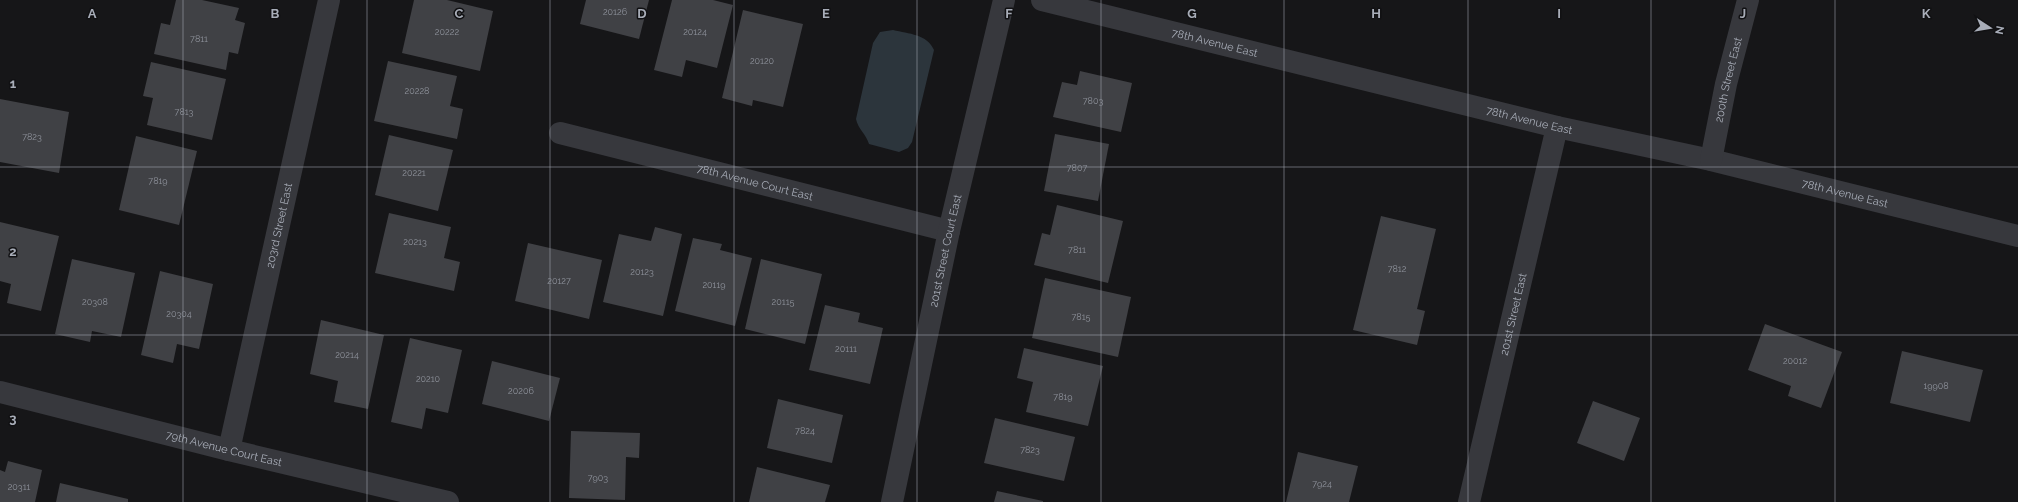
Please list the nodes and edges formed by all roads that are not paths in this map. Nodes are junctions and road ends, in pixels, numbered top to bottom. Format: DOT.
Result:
graph roads {
  1 [pos="329,0"];
  2 [pos="1004,0"];
  3 [pos="1042,0"];
  4 [pos="1748,0"];
  5 [pos="1558,127"];
  6 [pos="560,133"];
  7 [pos="1711,160"];
  8 [pos="949,231"];
  9 [pos="2018,236"];
  10 [pos="0,392"];
  11 [pos="229,450"];
  12 [pos="448,502"];
  13 [pos="892,502"];
  14 [pos="1469,502"];
  1 -- 11 [label="street, 203rd Street East"];
  2 -- 8 [label="street, 201st Street Court East"];
  3 -- 5 [label="street, 78th Avenue East"];
  4 -- 7 [label="street, 200th Street East"];
  5 -- 7 [label="street, 78th Avenue East"];
  5 -- 14 [label="street, 201st Street East"];
  6 -- 8 [label="street, 78th Avenue Court East"];
  7 -- 9 [label="street, 78th Avenue East"];
  8 -- 13 [label="street, 201st Street Court East"];
  10 -- 11 [label="street, 79th Avenue Court East"];
  11 -- 12 [label="street, 79th Avenue Court East"];
}
